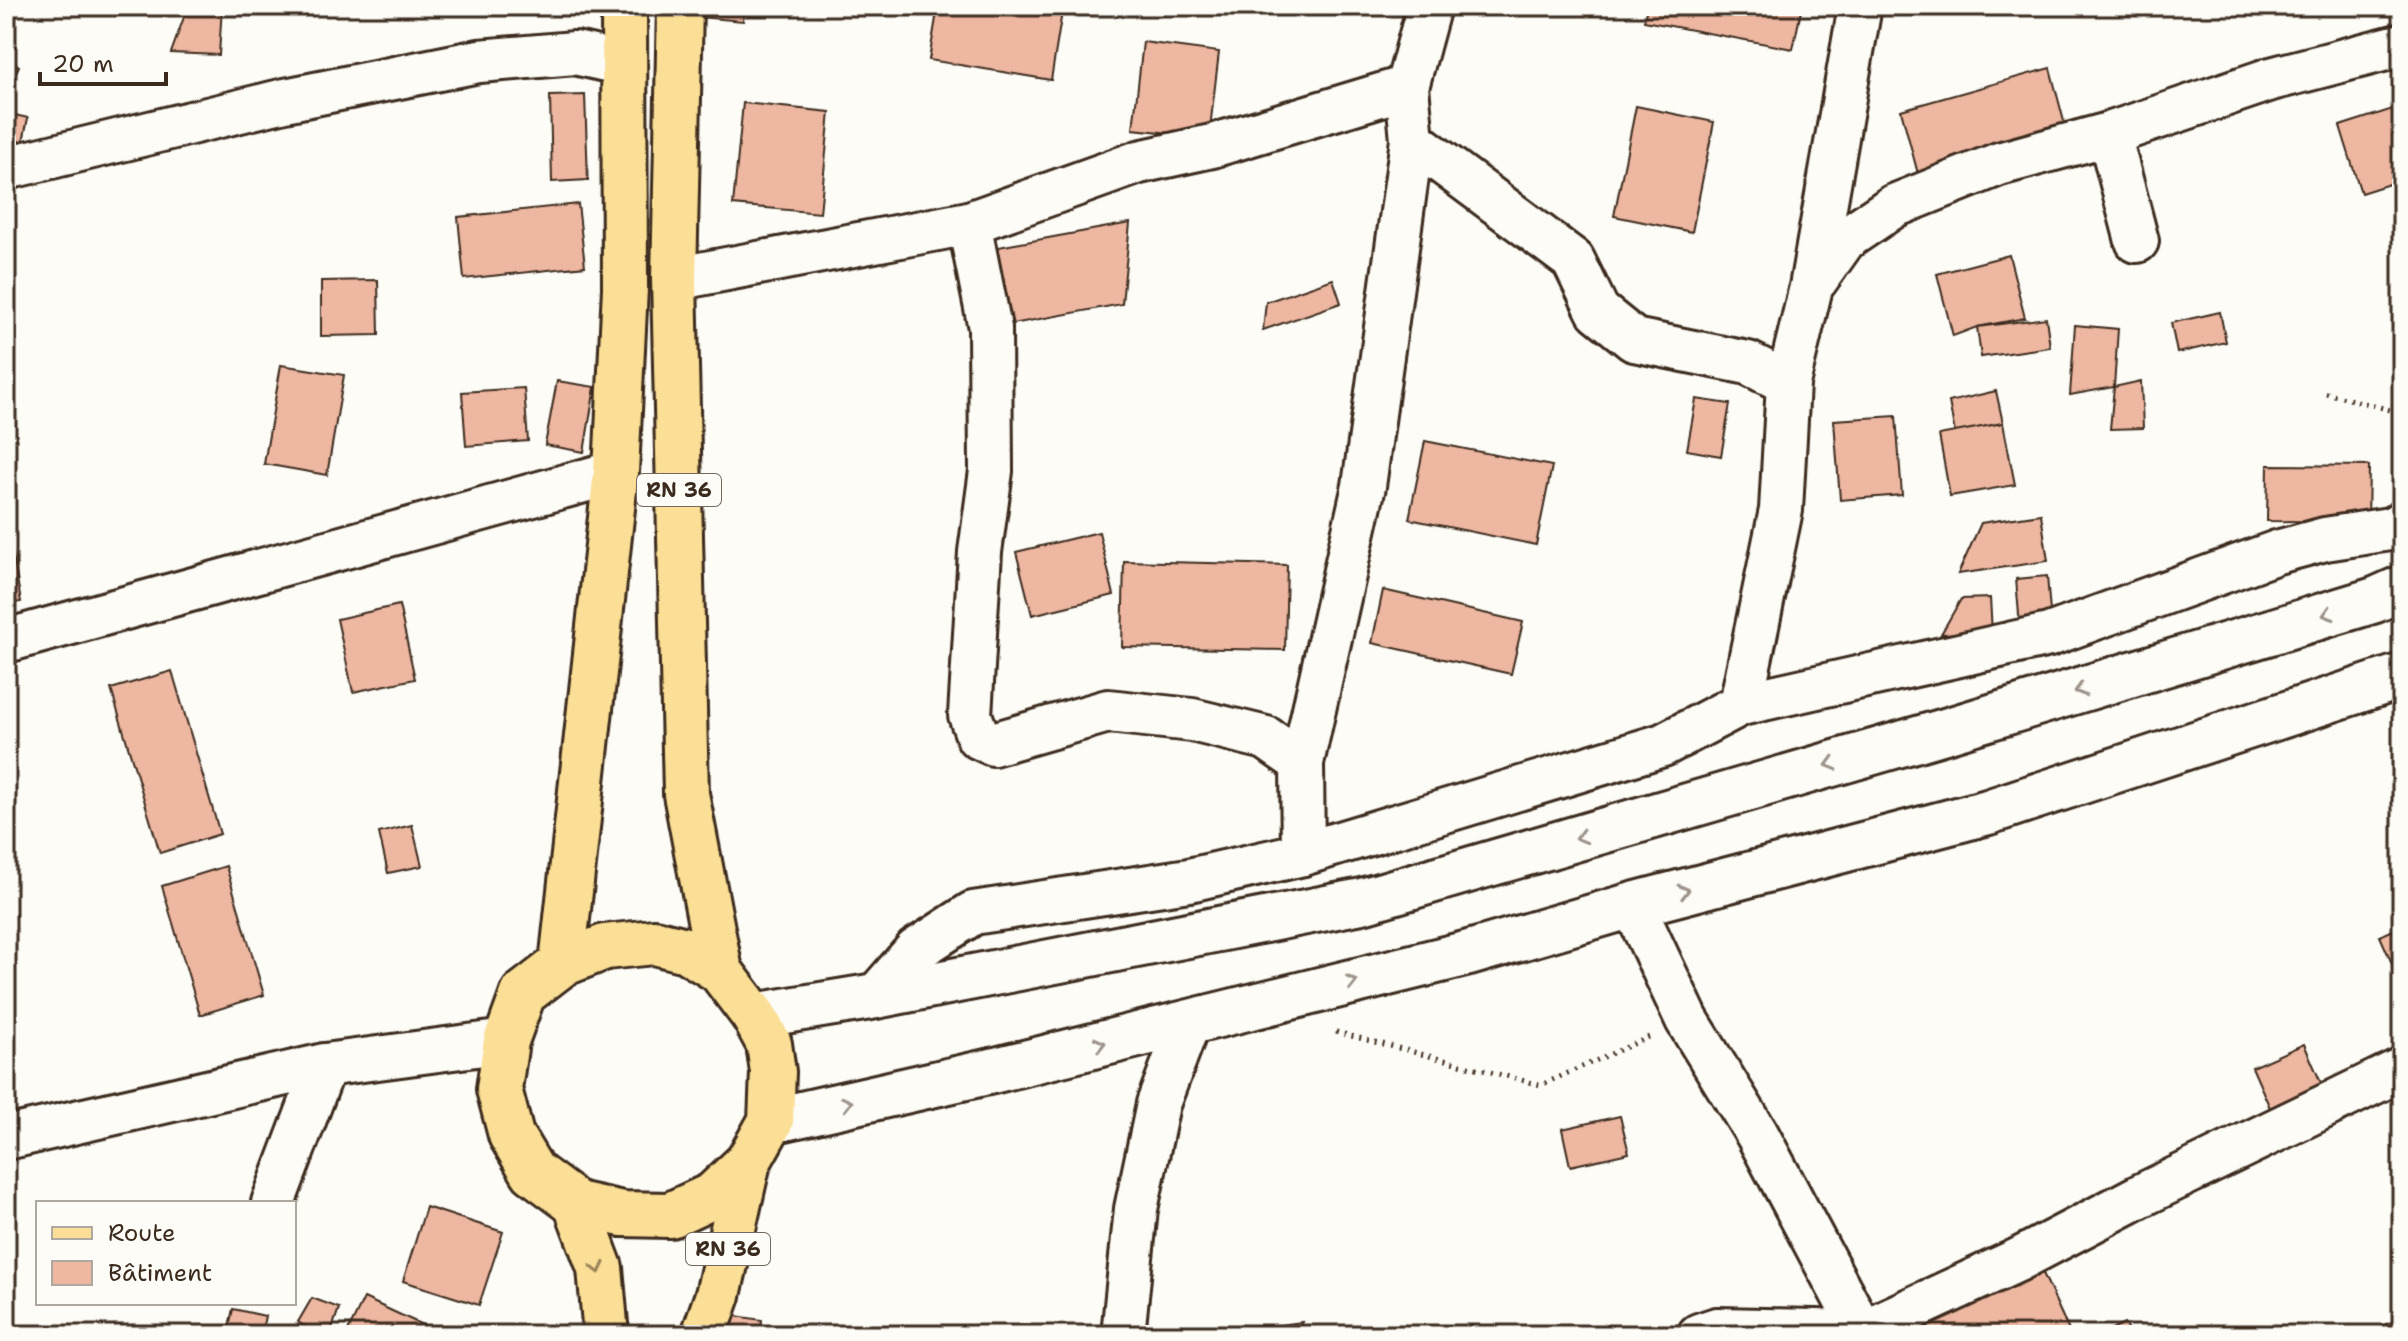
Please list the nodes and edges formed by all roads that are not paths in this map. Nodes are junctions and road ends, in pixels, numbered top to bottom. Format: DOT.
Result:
graph roads {
  1 [pos="624,6"];
  2 [pos="680,6"];
  3 [pos="1429,6"];
  4 [pos="1860,6"];
  5 [pos="2402,45"];
  6 [pos="624,64"];
  7 [pos="1407,87"];
  8 [pos="2109,134"];
  9 [pos="1412,140"];
  10 [pos="6,168"];
  11 [pos="969,223"];
  12 [pos="2137,241"];
  13 [pos="674,279"];
  14 [pos="1811,287"];
  15 [pos="1788,383"];
  16 [pos="616,472"];
  17 [pos="2402,523"];
  18 [pos="2402,588"];
  19 [pos="6,641"];
  20 [pos="2402,676"];
  21 [pos="1741,704"];
  22 [pos="1302,763"];
  23 [pos="1303,854"];
  24 [pos="1633,905"];
  25 [pos="562,964"];
  26 [pos="720,971"];
  27 [pos="876,996"];
  28 [pos="754,1016"];
  29 [pos="1189,1022"];
  30 [pos="506,1041"];
  31 [pos="325,1065"];
  32 [pos="2402,1069"];
  33 [pos="771,1121"];
  34 [pos="6,1138"];
  35 [pos="748,1162"];
  36 [pos="274,1201"];
  37 [pos="576,1204"];
  38 [pos="1863,1334"];
  39 [pos="606,1335"];
  40 [pos="704,1335"];
  41 [pos="1123,1335"];
  42 [pos="1699,1335"];
  1 -- 6 [label="main road, RN 36"];
  2 -- 13 [label="main road, RN 36"];
  3 -- 7 [label="street"];
  4 -- 14 [label="street"];
  5 -- 8 [label="street"];
  6 -- 10 [label="street"];
  6 -- 16 [label="main road, RN 36"];
  7 -- 9 [label="street"];
  7 -- 11 [label="street"];
  8 -- 12 [label="street"];
  8 -- 14 [label="street"];
  9 -- 15 [label="street"];
  9 -- 22 [label="street"];
  11 -- 13 [label="street"];
  11 -- 22 [label="street"];
  13 -- 26 [label="main road, RN 36"];
  14 -- 15 [label="street"];
  15 -- 21 [label="street"];
  16 -- 19 [label="street"];
  16 -- 25 [label="main road, RN 36"];
  17 -- 21 [label="street"];
  18 -- 27 [label="main road, one-way"];
  24 -- 20 [label="main road, one-way"];
  21 -- 23 [label="street"];
  22 -- 23 [label="street"];
  23 -- 27 [label="street"];
  29 -- 24 [label="main road, one-way"];
  24 -- 38 [label="street"];
  25 -- 26 [label="main road, RN 36"];
  25 -- 30 [label="main road, RN 36"];
  26 -- 28 [label="main road, RN 36"];
  27 -- 28 [label="main road"];
  28 -- 33 [label="main road, RN 36"];
  33 -- 29 [label="main road, one-way"];
  29 -- 41 [label="street"];
  30 -- 31 [label="street"];
  30 -- 37 [label="main road, RN 36"];
  31 -- 34 [label="street"];
  31 -- 36 [label="street"];
  32 -- 38 [label="street"];
  33 -- 35 [label="main road, RN 36"];
  35 -- 37 [label="main road, RN 36"];
  35 -- 40 [label="main road, RN 36"];
  37 -- 39 [label="main road, one-way"];
  38 -- 42 [label="street"];
}
